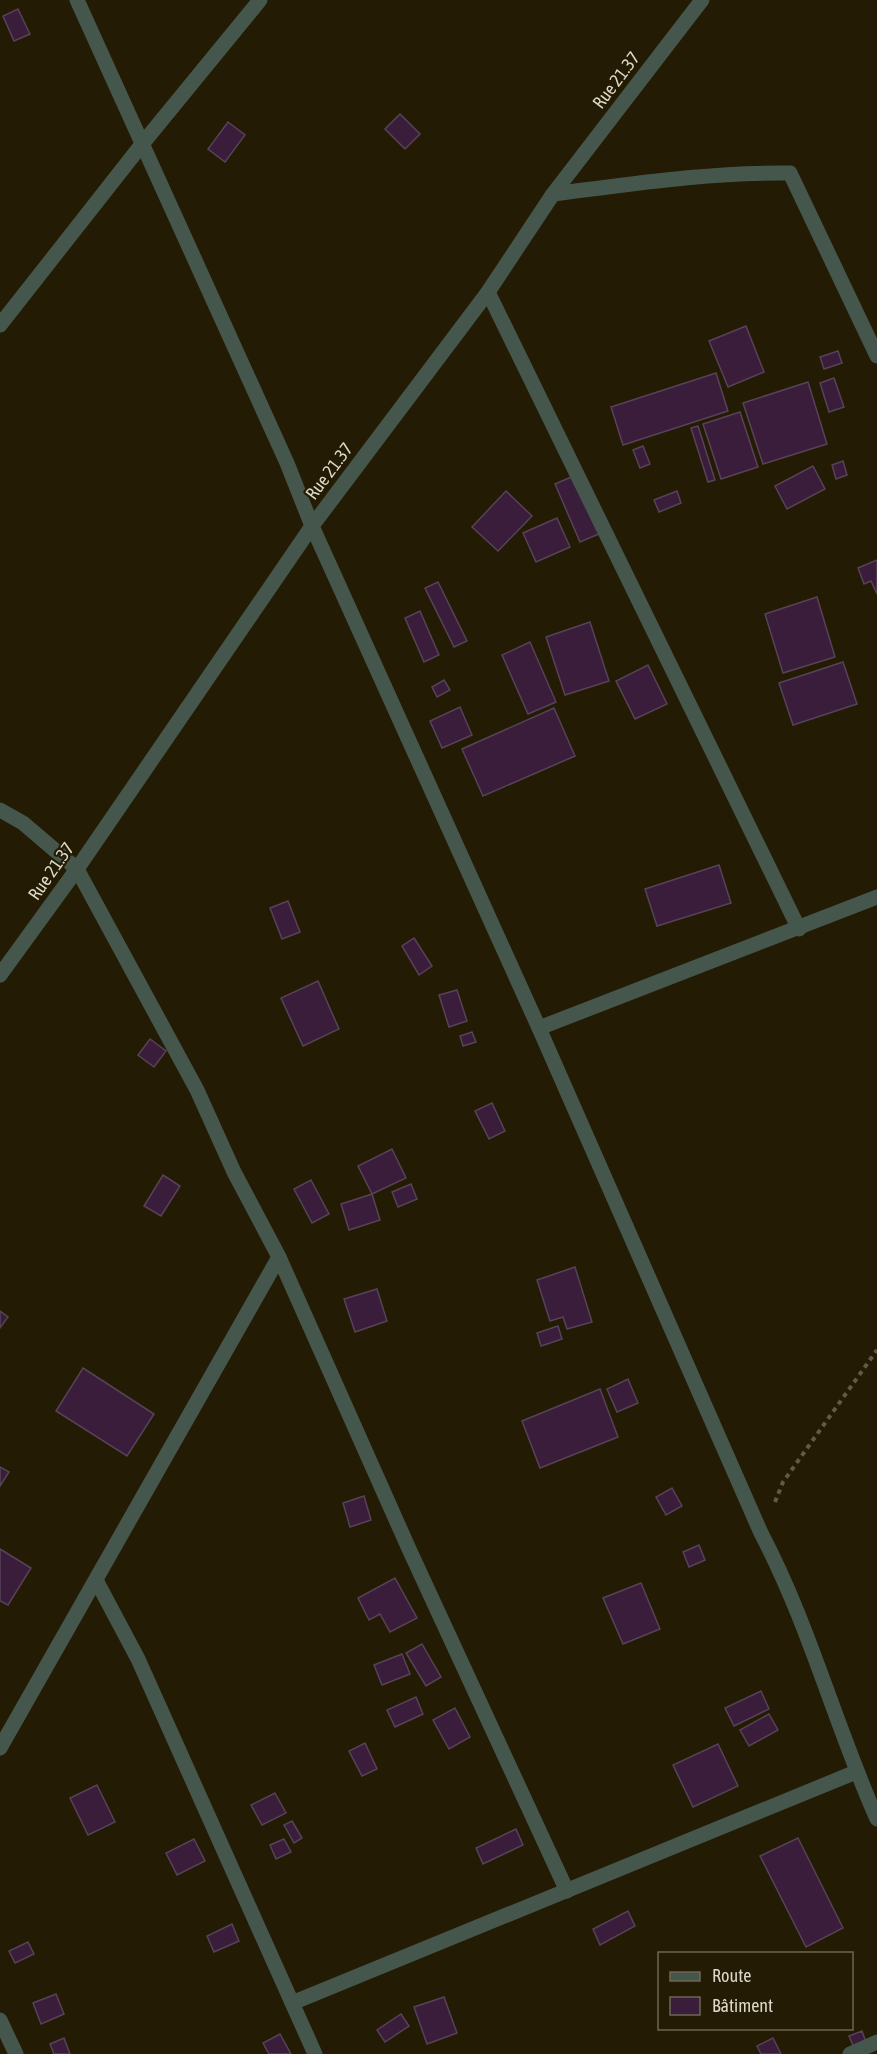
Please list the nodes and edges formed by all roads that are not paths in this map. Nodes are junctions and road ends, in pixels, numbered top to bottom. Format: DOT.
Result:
graph roads {
  1 [pos="77,0"];
  2 [pos="260,0"];
  3 [pos="702,0"];
  4 [pos="143,143"];
  5 [pos="553,194"];
  6 [pos="488,292"];
  7 [pos="0,325"];
  8 [pos="877,356"];
  9 [pos="312,526"];
  10 [pos="0,810"];
  11 [pos="77,869"];
  12 [pos="877,897"];
  13 [pos="799,928"];
  14 [pos="0,975"];
  15 [pos="539,1028"];
  16 [pos="279,1257"];
  17 [pos="96,1580"];
  18 [pos="0,1748"];
  19 [pos="856,1772"];
  20 [pos="877,1819"];
  21 [pos="567,1891"];
  22 [pos="292,2002"];
  23 [pos="0,2020"];
  24 [pos="877,2042"];
  25 [pos="15,2054"];
  26 [pos="315,2054"];
  27 [pos="850,2054"];
  1 -- 4 [label="street"];
  2 -- 4 [label="street"];
  3 -- 5 [label="street, Rue 21.37"];
  4 -- 7 [label="street"];
  4 -- 9 [label="street"];
  5 -- 6 [label="street, Rue 21.37"];
  5 -- 8 [label="street"];
  6 -- 9 [label="street, Rue 21.37"];
  6 -- 13 [label="street"];
  9 -- 11 [label="street, Rue 21.37"];
  9 -- 15 [label="street"];
  10 -- 11 [label="street"];
  11 -- 14 [label="street, Rue 21.37"];
  11 -- 16 [label="street"];
  12 -- 13 [label="street"];
  13 -- 15 [label="street"];
  15 -- 19 [label="street"];
  16 -- 17 [label="street"];
  16 -- 21 [label="street"];
  17 -- 18 [label="street"];
  17 -- 22 [label="street"];
  19 -- 20 [label="street"];
  19 -- 21 [label="street"];
  21 -- 22 [label="street"];
  22 -- 26 [label="street"];
  23 -- 25 [label="street"];
  24 -- 27 [label="street"];
}
